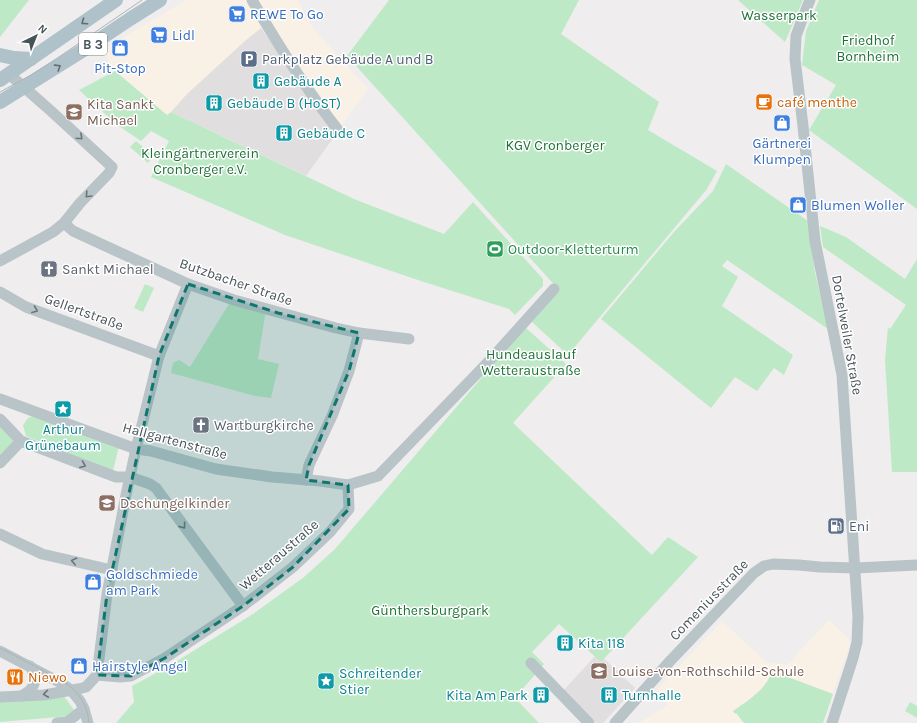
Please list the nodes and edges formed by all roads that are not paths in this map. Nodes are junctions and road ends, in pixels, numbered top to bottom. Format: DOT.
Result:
graph roads {
  1 [pos="116,0"];
  2 [pos="160,0"];
  3 [pos="252,0"];
  4 [pos="810,0"];
  5 [pos="31,59"];
  6 [pos="2,69"];
  7 [pos="39,78"];
  8 [pos="25,88"];
  9 [pos="0,102"];
  10 [pos="338,130"];
  11 [pos="64,223"];
  12 [pos="0,261"];
  13 [pos="188,284"];
  14 [pos="554,289"];
  15 [pos="0,292"];
  16 [pos="359,333"];
  17 [pos="408,339"];
  18 [pos="159,356"];
  19 [pos="0,399"];
  20 [pos="0,419"];
  21 [pos="21,441"];
  22 [pos="136,449"];
  23 [pos="0,463"];
  24 [pos="130,477"];
  25 [pos="306,480"];
  26 [pos="348,485"];
  27 [pos="0,534"];
  28 [pos="917,565"];
  29 [pos="856,568"];
  30 [pos="112,570"];
  31 [pos="243,606"];
  32 [pos="0,651"];
  33 [pos="531,663"];
  34 [pos="30,666"];
  35 [pos="96,675"];
  36 [pos="71,690"];
  37 [pos="21,696"];
  38 [pos="0,697"];
  39 [pos="84,709"];
  40 [pos="57,723"];
  41 [pos="88,723"];
  42 [pos="589,723"];
  43 [pos="615,723"];
  44 [pos="832,723"];
  1 -- 5 [label="main road, B 3, one-way"];
  7 -- 2 [label="main road, B 3, one-way"];
  3 -- 10 [label="street"];
  4 -- 29 [label="street, Dortelweiler Straße"];
  5 -- 6 [label="main road, B 3"];
  5 -- 6 [label="main road"];
  6 -- 7 [label="main road"];
  6 -- 8 [label="street"];
  7 -- 8 [label="main road, B 3"];
  8 -- 9 [label="main road, B 3"];
  8 -- 11 [label="street, one-way"];
  11 -- 12 [label="street"];
  11 -- 13 [label="street, Butzbacher Straße"];
  13 -- 16 [label="street, Butzbacher Straße"];
  13 -- 18 [label="street"];
  14 -- 26 [label="street"];
  15 -- 18 [label="street, Gellertstraße, one-way"];
  16 -- 17 [label="street, Butzbacher Straße"];
  16 -- 25 [label="street"];
  18 -- 22 [label="street"];
  19 -- 22 [label="street, Hallgartenstraße"];
  20 -- 21 [label="street"];
  21 -- 23 [label="street"];
  21 -- 24 [label="street, one-way"];
  22 -- 24 [label="street"];
  22 -- 25 [label="street, Hallgartenstraße"];
  24 -- 30 [label="street"];
  24 -- 31 [label="street, one-way"];
  25 -- 26 [label="street, Hallgartenstraße"];
  26 -- 31 [label="street, Wetteraustraße"];
  30 -- 27 [label="street, one-way"];
  28 -- 29 [label="street, Comeniusstraße"];
  29 -- 43 [label="street, Comeniusstraße"];
  29 -- 44 [label="street, Dortelweiler Straße"];
  30 -- 35 [label="street"];
  31 -- 35 [label="street, Wetteraustraße"];
  32 -- 34 [label="street"];
  33 -- 42 [label="street"];
  34 -- 36 [label="street"];
  34 -- 37 [label="street"];
  35 -- 36 [label="street"];
  36 -- 37 [label="street, one-way"];
  36 -- 39 [label="street"];
  37 -- 38 [label="street"];
  39 -- 40 [label="street"];
  39 -- 41 [label="street"];
}
